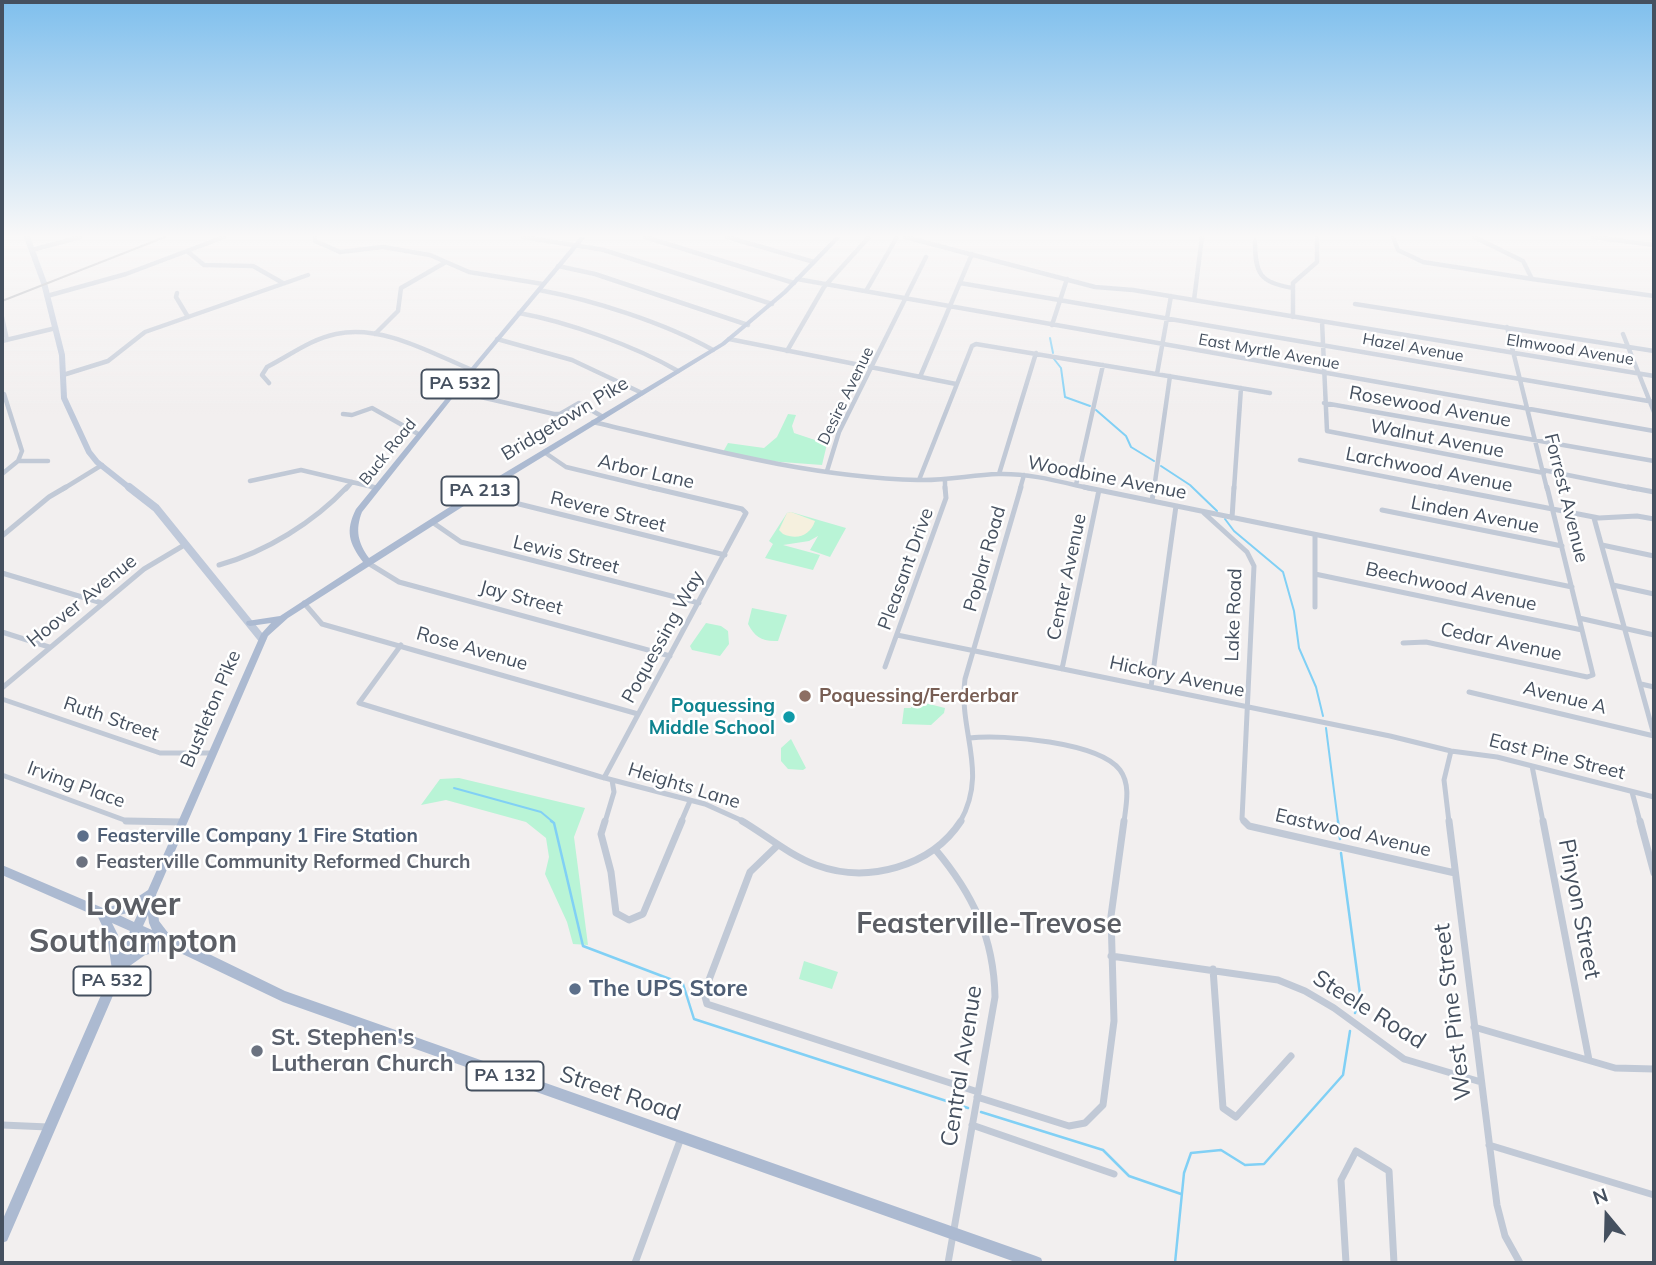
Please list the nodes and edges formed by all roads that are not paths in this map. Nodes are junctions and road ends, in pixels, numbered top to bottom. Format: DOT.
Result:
graph roads {
  1 [pos="47,296"];
  2 [pos="176,296"];
  3 [pos="247,296"];
  4 [pos="400,296"];
  5 [pos="533,296"];
  6 [pos="570,296"];
  7 [pos="661,296"];
  8 [pos="747,296"];
  9 [pos="780,296"];
  10 [pos="819,296"];
  11 [pos="892,296"];
  12 [pos="908,296"];
  13 [pos="954,296"];
  14 [pos="1037,296"];
  15 [pos="1061,296"];
  16 [pos="1171,296"];
  17 [pos="1195,296"];
  18 [pos="1293,296"];
  19 [pos="907,299"];
  20 [pos="1060,300"];
  21 [pos="1194,300"];
  22 [pos="772,304"];
  23 [pos="1355,304"];
  24 [pos="950,306"];
  25 [pos="519,313"];
  26 [pos="2,317"];
  27 [pos="188,317"];
  28 [pos="1293,317"];
  29 [pos="1166,320"];
  30 [pos="1322,321"];
  31 [pos="748,325"];
  32 [pos="1052,325"];
  33 [pos="1507,327"];
  34 [pos="56,328"];
  35 [pos="375,334"];
  36 [pos="1623,334"];
  37 [pos="497,339"];
  38 [pos="729,339"];
  39 [pos="4,341"];
  40 [pos="1162,345"];
  41 [pos="1323,345"];
  42 [pos="1629,347"];
  43 [pos="713,350"];
  44 [pos="787,351"];
  45 [pos="1654,351"];
  46 [pos="1036,353"];
  47 [pos="1514,353"];
  48 [pos="1103,365"];
  49 [pos="873,368"];
  50 [pos="472,370"];
  51 [pos="678,371"];
  52 [pos="1157,374"];
  53 [pos="1323,374"];
  54 [pos="1639,374"];
  55 [pos="63,375"];
  56 [pos="1170,376"];
  57 [pos="1654,376"];
  58 [pos="920,377"];
  59 [pos="1520,379"];
  60 [pos="269,383"];
  61 [pos="956,384"];
  62 [pos="1241,388"];
  63 [pos="455,391"];
  64 [pos="642,393"];
  65 [pos="1270,393"];
  66 [pos="4,394"];
  67 [pos="1652,402"];
  68 [pos="1324,403"];
  69 [pos="1528,409"];
  70 [pos="1654,412"];
  71 [pos="343,414"];
  72 [pos="603,416"];
  73 [pos="593,422"];
  74 [pos="1654,431"];
  75 [pos="420,435"];
  76 [pos="1535,440"];
  77 [pos="544,452"];
  78 [pos="1300,460"];
  79 [pos="18,461"];
  80 [pos="48,461"];
  81 [pos="302,461"];
  82 [pos="1654,461"];
  83 [pos="102,466"];
  84 [pos="298,470"];
  85 [pos="827,471"];
  86 [pos="1543,471"];
  87 [pos="2,474"];
  88 [pos="999,474"];
  89 [pos="1024,475"];
  90 [pos="919,480"];
  91 [pos="945,480"];
  92 [pos="250,481"];
  93 [pos="352,482"];
  94 [pos="1076,485"];
  95 [pos="489,486"];
  96 [pos="377,488"];
  97 [pos="1099,490"];
  98 [pos="1654,492"];
  99 [pos="1152,501"];
  100 [pos="1176,506"];
  101 [pos="1552,508"];
  102 [pos="744,510"];
  103 [pos="1382,510"];
  104 [pos="1202,512"];
  105 [pos="1232,518"];
  106 [pos="1594,518"];
  107 [pos="1654,519"];
  108 [pos="432,522"];
  109 [pos="1315,534"];
  110 [pos="2,536"];
  111 [pos="186,544"];
  112 [pos="1602,545"];
  113 [pos="1562,546"];
  114 [pos="725,555"];
  115 [pos="1654,556"];
  116 [pos="368,563"];
  117 [pos="219,565"];
  118 [pos="2,573"];
  119 [pos="1315,574"];
  120 [pos="1613,584"];
  121 [pos="1572,587"];
  122 [pos="1654,594"];
  123 [pos="102,603"];
  124 [pos="304,603"];
  125 [pos="699,603"];
  126 [pos="1315,607"];
  127 [pos="1579,618"];
  128 [pos="281,619"];
  129 [pos="250,623"];
  130 [pos="1625,629"];
  131 [pos="1582,630"];
  132 [pos="2,632"];
  133 [pos="897,635"];
  134 [pos="1654,635"];
  135 [pos="262,639"];
  136 [pos="1403,643"];
  137 [pos="401,645"];
  138 [pos="49,647"];
  139 [pos="973,651"];
  140 [pos="670,656"];
  141 [pos="885,667"];
  142 [pos="1062,669"];
  143 [pos="1592,677"];
  144 [pos="1641,684"];
  145 [pos="1151,687"];
  146 [pos="1654,687"];
  147 [pos="2,688"];
  148 [pos="1469,692"];
  149 [pos="2,699"];
  150 [pos="1246,707"];
  151 [pos="638,714"];
  152 [pos="1654,736"];
  153 [pos="970,738"];
  154 [pos="1451,751"];
  155 [pos="213,753"];
  156 [pos="1532,766"];
  157 [pos="2,775"];
  158 [pos="608,779"];
  159 [pos="1633,792"];
  160 [pos="1654,797"];
  161 [pos="690,801"];
  162 [pos="183,822"];
  163 [pos="1245,823"];
  164 [pos="778,845"];
  165 [pos="935,849"];
  166 [pos="2,870"];
  167 [pos="1455,873"];
  168 [pos="1654,873"];
  169 [pos="151,892"];
  170 [pos="102,914"];
  171 [pos="135,929"];
  172 [pos="172,944"];
  173 [pos="1111,956"];
  174 [pos="117,968"];
  175 [pos="1213,970"];
  176 [pos="1474,1027"];
  177 [pos="1291,1056"];
  178 [pos="1589,1060"];
  179 [pos="1654,1069"];
  180 [pos="1480,1082"];
  181 [pos="977,1094"];
  182 [pos="2,1125"];
  183 [pos="972,1125"];
  184 [pos="48,1127"];
  185 [pos="681,1138"];
  186 [pos="1489,1145"];
  187 [pos="1114,1174"];
  188 [pos="1654,1195"];
  189 [pos="953,1234"];
  190 [pos="2,1237"];
  191 [pos="635,1263"];
  192 [pos="947,1263"];
  193 [pos="1036,1263"];
  194 [pos="1346,1263"];
  195 [pos="1394,1263"];
  196 [pos="1520,1263"];
  1 -- 34 [label="main road, Bustleton Pike"];
  2 -- 27 [label="street"];
  3 -- 27 [label="street"];
  4 -- 35 [label="street"];
  5 -- 25 [label="main road, Buck Road / PA 532"];
  6 -- 43 [label="street"];
  7 -- 31 [label="street"];
  8 -- 22 [label="street"];
  9 -- 22 [label="main road, Bridgetown Pike / PA 213"];
  10 -- 44 [label="street"];
  11 -- 19 [label="street, East Myrtle Avenue"];
  12 -- 19 [label="street, Desire Avenue"];
  13 -- 24 [label="street"];
  14 -- 20 [label="street, Hazel Avenue"];
  15 -- 20 [label="street"];
  16 -- 21 [label="street, Elmwood Avenue"];
  16 -- 29 [label="street"];
  17 -- 21 [label="street"];
  18 -- 28 [label="street"];
  19 -- 24 [label="street, East Myrtle Avenue"];
  19 -- 49 [label="street, Desire Avenue"];
  20 -- 29 [label="street, Hazel Avenue"];
  20 -- 32 [label="street"];
  21 -- 28 [label="street, Elmwood Avenue"];
  22 -- 31 [label="main road, Bridgetown Pike / PA 213"];
  23 -- 33 [label="street"];
  24 -- 32 [label="street, East Myrtle Avenue"];
  24 -- 58 [label="street"];
  25 -- 37 [label="main road, Buck Road / PA 532"];
  25 -- 51 [label="street"];
  26 -- 39 [label="street"];
  27 -- 55 [label="street"];
  28 -- 30 [label="street, Elmwood Avenue"];
  29 -- 40 [label="street"];
  29 -- 41 [label="street, Hazel Avenue"];
  30 -- 41 [label="street"];
  30 -- 47 [label="street, Elmwood Avenue"];
  31 -- 38 [label="main road, Bridgetown Pike / PA 213"];
  32 -- 40 [label="street, East Myrtle Avenue"];
  33 -- 42 [label="street"];
  33 -- 47 [label="street, Forrest Avenue"];
  34 -- 39 [label="street"];
  34 -- 55 [label="main road, Bustleton Pike"];
  35 -- 50 [label="street"];
  35 -- 60 [label="street"];
  36 -- 42 [label="street"];
  37 -- 50 [label="main road, Buck Road / PA 532"];
  37 -- 64 [label="street"];
  38 -- 43 [label="main road, Bridgetown Pike / PA 213"];
  38 -- 44 [label="street"];
  40 -- 52 [label="street"];
  40 -- 53 [label="street, East Myrtle Avenue"];
  41 -- 53 [label="street"];
  41 -- 59 [label="street, Hazel Avenue"];
  42 -- 45 [label="street"];
  42 -- 54 [label="street"];
  43 -- 51 [label="main road, Bridgetown Pike / PA 213"];
  44 -- 49 [label="street"];
  46 -- 48 [label="street"];
  46 -- 61 [label="street, Pleasant Drive"];
  46 -- 88 [label="street"];
  47 -- 54 [label="street, Elmwood Avenue"];
  47 -- 59 [label="street, Forrest Avenue"];
  48 -- 52 [label="street"];
  48 -- 94 [label="street, Center Avenue"];
  49 -- 58 [label="street"];
  49 -- 85 [label="street, Desire Avenue"];
  50 -- 63 [label="main road, Buck Road / PA 532"];
  51 -- 64 [label="main road, Bridgetown Pike / PA 213"];
  52 -- 56 [label="street"];
  53 -- 68 [label="street"];
  53 -- 69 [label="street, East Myrtle Avenue"];
  54 -- 57 [label="street, Elmwood Avenue"];
  54 -- 67 [label="street"];
  55 -- 83 [label="main road, Bustleton Pike"];
  56 -- 62 [label="street"];
  56 -- 99 [label="street"];
  58 -- 61 [label="street"];
  59 -- 67 [label="street, Hazel Avenue"];
  59 -- 69 [label="street, Forrest Avenue"];
  61 -- 90 [label="street, Pleasant Drive"];
  62 -- 65 [label="street"];
  62 -- 105 [label="street"];
  63 -- 72 [label="street"];
  63 -- 75 [label="main road, Buck Road / PA 532"];
  64 -- 72 [label="main road, Bridgetown Pike / PA 213"];
  66 -- 79 [label="street"];
  67 -- 70 [label="street"];
  68 -- 76 [label="street, Rosewood Avenue"];
  68 -- 86 [label="street, Walnut Avenue"];
  69 -- 74 [label="street, East Myrtle Avenue"];
  69 -- 76 [label="street, Forrest Avenue"];
  71 -- 75 [label="street"];
  72 -- 73 [label="main road, Bridgetown Pike / PA 213"];
  73 -- 77 [label="main road, Bridgetown Pike / PA 213"];
  73 -- 85 [label="street, Woodbine Avenue"];
  75 -- 96 [label="main road, Buck Road / PA 532"];
  76 -- 82 [label="street, Rosewood Avenue"];
  76 -- 86 [label="street, Forrest Avenue"];
  77 -- 95 [label="main road, Bridgetown Pike / PA 213"];
  77 -- 102 [label="street, Arbor Lane"];
  78 -- 101 [label="street, Larchwood Avenue"];
  79 -- 80 [label="street"];
  79 -- 87 [label="street"];
  81 -- 84 [label="street"];
  83 -- 110 [label="street"];
  83 -- 111 [label="main road, Bustleton Pike"];
  84 -- 92 [label="street"];
  84 -- 93 [label="street"];
  85 -- 90 [label="street, Woodbine Avenue"];
  86 -- 98 [label="street, Walnut Avenue"];
  86 -- 101 [label="street, Forrest Avenue"];
  88 -- 89 [label="street, Woodbine Avenue"];
  88 -- 91 [label="street, Woodbine Avenue"];
  89 -- 94 [label="street, Woodbine Avenue"];
  89 -- 139 [label="street, Poplar Road"];
  90 -- 91 [label="street, Woodbine Avenue"];
  91 -- 133 [label="street, Pleasant Drive"];
  93 -- 96 [label="street"];
  93 -- 117 [label="street"];
  94 -- 97 [label="street, Woodbine Avenue"];
  95 -- 108 [label="main road, Bridgetown Pike / PA 213"];
  95 -- 114 [label="street, Revere Street"];
  96 -- 116 [label="main road, Buck Road / PA 532"];
  97 -- 99 [label="street, Woodbine Avenue"];
  97 -- 142 [label="street, Center Avenue"];
  99 -- 100 [label="street, Woodbine Avenue"];
  100 -- 104 [label="street, Woodbine Avenue"];
  100 -- 145 [label="street"];
  101 -- 106 [label="street, Larchwood Avenue"];
  101 -- 113 [label="street, Forrest Avenue"];
  102 -- 114 [label="street, Poquessing Way"];
  103 -- 113 [label="street, Linden Avenue"];
  104 -- 105 [label="street, Woodbine Avenue"];
  104 -- 150 [label="street, Lake Road"];
  105 -- 109 [label="street, Woodbine Avenue"];
  106 -- 107 [label="street, Larchwood Avenue"];
  106 -- 112 [label="street"];
  108 -- 116 [label="main road, Bridgetown Pike / PA 213"];
  108 -- 125 [label="street, Lewis Street"];
  109 -- 119 [label="street"];
  109 -- 121 [label="street, Woodbine Avenue"];
  111 -- 123 [label="street, Hoover Avenue"];
  111 -- 129 [label="main road, Bustleton Pike"];
  112 -- 115 [label="street"];
  112 -- 120 [label="street"];
  113 -- 121 [label="street, Forrest Avenue"];
  114 -- 125 [label="street, Poquessing Way"];
  116 -- 124 [label="main road, Bridgetown Pike / PA 532"];
  116 -- 140 [label="street, Jay Street"];
  118 -- 123 [label="street"];
  119 -- 126 [label="street"];
  119 -- 131 [label="street, Beechwood Avenue"];
  120 -- 122 [label="street"];
  120 -- 130 [label="street"];
  121 -- 127 [label="street, Forrest Avenue"];
  123 -- 138 [label="street, Hoover Avenue"];
  124 -- 128 [label="main road, Bridgetown Pike / PA 532"];
  124 -- 137 [label="street, Rose Avenue"];
  125 -- 140 [label="street, Poquessing Way"];
  127 -- 130 [label="street"];
  127 -- 131 [label="street, Forrest Avenue"];
  128 -- 129 [label="main road"];
  128 -- 135 [label="main road, Bridgetown Pike / PA 532"];
  129 -- 135 [label="main road, Bustleton Pike"];
  130 -- 134 [label="street"];
  130 -- 144 [label="street"];
  131 -- 143 [label="street, Forrest Avenue"];
  132 -- 138 [label="street"];
  133 -- 139 [label="street, Hickory Avenue"];
  133 -- 141 [label="street, Pleasant Drive"];
  135 -- 155 [label="main road, Bustleton Pike / PA 532"];
  136 -- 143 [label="street, Cedar Avenue"];
  137 -- 151 [label="street, Rose Avenue"];
  137 -- 158 [label="street, Heights Lane"];
  138 -- 147 [label="street, Hoover Avenue"];
  139 -- 142 [label="street, Hickory Avenue"];
  139 -- 153 [label="street, Heights Lane"];
  140 -- 151 [label="street, Poquessing Way"];
  142 -- 145 [label="street, Hickory Avenue"];
  144 -- 146 [label="street"];
  144 -- 152 [label="street"];
  145 -- 150 [label="street, Hickory Avenue"];
  148 -- 152 [label="street, Avenue A"];
  149 -- 155 [label="street, Ruth Street"];
  150 -- 154 [label="street, Hickory Avenue"];
  150 -- 163 [label="street, Lake Road"];
  151 -- 158 [label="street, Poquessing Way"];
  153 -- 165 [label="street, Heights Lane"];
  153 -- 173 [label="street"];
  154 -- 156 [label="street, East Pine Street"];
  154 -- 167 [label="street, West Pine Street"];
  155 -- 162 [label="main road, Bustleton Pike / PA 532"];
  156 -- 159 [label="street, East Pine Street"];
  156 -- 178 [label="street, Pinyon Street"];
  157 -- 162 [label="street, Irving Place"];
  158 -- 161 [label="street, Heights Lane"];
  158 -- 161 [label="street"];
  159 -- 160 [label="street, East Pine Street"];
  159 -- 168 [label="street"];
  161 -- 164 [label="street, Heights Lane"];
  162 -- 169 [label="main road, Bustleton Pike / PA 532"];
  163 -- 167 [label="street, Eastwood Avenue"];
  164 -- 165 [label="street, Heights Lane"];
  164 -- 181 [label="street"];
  165 -- 181 [label="street, Central Avenue"];
  166 -- 170 [label="main road, Street Road / PA 132"];
  167 -- 176 [label="street, West Pine Street"];
  169 -- 170 [label="main road"];
  169 -- 171 [label="main road, Bustleton Pike / PA 532"];
  169 -- 172 [label="main road"];
  170 -- 171 [label="main road, Street Road / PA 132"];
  170 -- 174 [label="main road"];
  171 -- 172 [label="main road, Street Road / PA 132"];
  171 -- 174 [label="main road, Bustleton Pike / PA 532"];
  172 -- 174 [label="main road"];
  172 -- 185 [label="main road, Street Road / PA 132"];
  173 -- 175 [label="street, Steele Road"];
  173 -- 181 [label="street"];
  174 -- 184 [label="main road, Bustleton Pike / PA 532"];
  175 -- 177 [label="street"];
  175 -- 180 [label="street, Steele Road"];
  176 -- 178 [label="street"];
  176 -- 180 [label="street, West Pine Street"];
  178 -- 179 [label="street"];
  180 -- 186 [label="street, West Pine Street"];
  181 -- 183 [label="street, Central Avenue"];
  182 -- 184 [label="street"];
  183 -- 187 [label="street"];
  183 -- 189 [label="street, Central Avenue"];
  184 -- 190 [label="main road, Bustleton Pike / PA 532"];
  185 -- 189 [label="main road, Street Road / PA 132"];
  185 -- 191 [label="street"];
  186 -- 188 [label="street"];
  186 -- 196 [label="street, West Pine Street"];
  189 -- 192 [label="street, Central Avenue"];
  189 -- 193 [label="main road, Street Road / PA 132"];
  194 -- 195 [label="street"];
}
